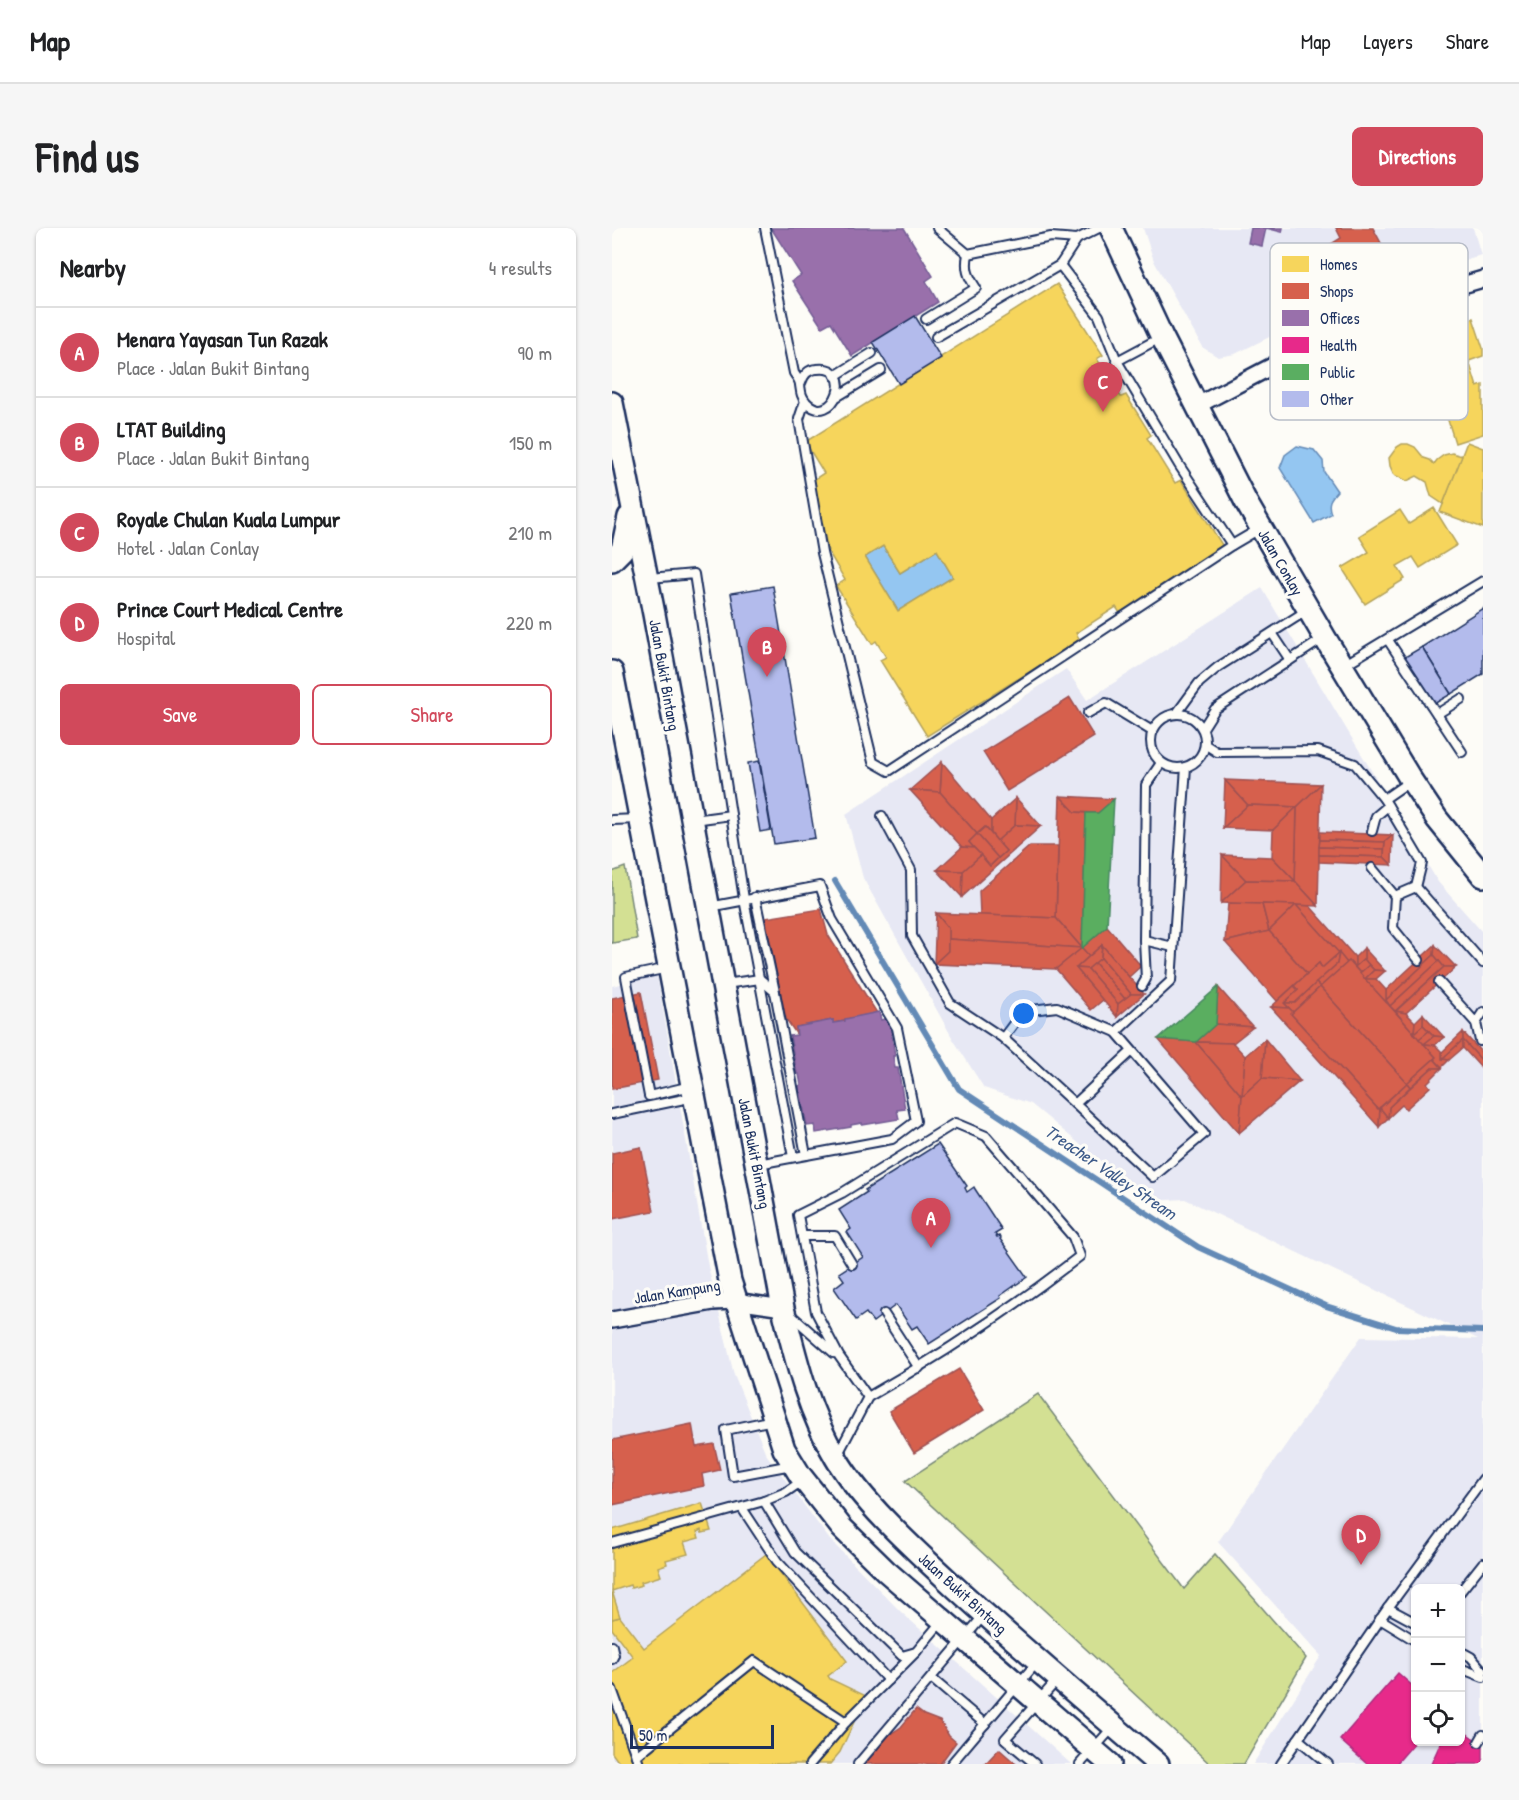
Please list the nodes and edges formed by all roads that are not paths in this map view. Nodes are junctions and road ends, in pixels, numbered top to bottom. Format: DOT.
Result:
graph roads {
  1 [pos="765,228"];
  2 [pos="937,228"];
  3 [pos="1099,228"];
  4 [pos="1112,228"];
  5 [pos="1077,239"];
  6 [pos="968,254"];
  7 [pos="1060,265"];
  8 [pos="1483,279"];
  9 [pos="1468,283"];
  10 [pos="927,319"];
  11 [pos="936,337"];
  12 [pos="1162,337"];
  13 [pos="872,353"];
  14 [pos="1117,361"];
  15 [pos="1270,367"];
  16 [pos="881,370"];
  17 [pos="836,376"];
  18 [pos="801,383"];
  19 [pos="838,396"];
  20 [pos="805,401"];
  21 [pos="612,403"];
  22 [pos="1198,405"];
  23 [pos="631,505"];
  24 [pos="1261,528"];
  25 [pos="1232,544"];
  26 [pos="612,560"];
  27 [pos="645,579"];
  28 [pos="1483,581"];
  29 [pos="1308,609"];
  30 [pos="1272,633"];
  31 [pos="1325,638"];
  32 [pos="1388,640"];
  33 [pos="1290,660"];
  34 [pos="1342,666"];
  35 [pos="612,672"];
  36 [pos="1461,699"];
  37 [pos="1088,713"];
  38 [pos="1177,713"];
  39 [pos="1437,714"];
  40 [pos="1203,728"];
  41 [pos="1152,731"];
  42 [pos="1206,745"];
  43 [pos="1462,752"];
  44 [pos="1161,763"];
  45 [pos="1186,767"];
  46 [pos="1411,780"];
  47 [pos="1386,802"];
  48 [pos="731,814"];
  49 [pos="882,816"];
  50 [pos="641,819"];
  51 [pos="612,820"];
  52 [pos="691,820"];
  53 [pos="1372,831"];
  54 [pos="1372,868"];
  55 [pos="1483,876"];
  56 [pos="1416,886"];
  57 [pos="1395,896"];
  58 [pos="755,897"];
  59 [pos="744,899"];
  60 [pos="708,907"];
  61 [pos="1144,940"];
  62 [pos="1173,947"];
  63 [pos="1419,960"];
  64 [pos="1483,963"];
  65 [pos="670,968"];
  66 [pos="760,979"];
  67 [pos="1439,982"];
  68 [pos="722,984"];
  69 [pos="1142,986"];
  70 [pos="775,992"];
  71 [pos="1483,1012"];
  72 [pos="1476,1023"];
  73 [pos="1116,1032"];
  74 [pos="1003,1038"];
  75 [pos="1480,1041"];
  76 [pos="1132,1051"];
  77 [pos="694,1092"];
  78 [pos="1075,1104"];
  79 [pos="612,1114"];
  80 [pos="806,1155"];
  81 [pos="793,1157"];
  82 [pos="757,1164"];
  83 [pos="802,1236"];
  84 [pos="852,1264"];
  85 [pos="735,1301"];
  86 [pos="783,1308"];
  87 [pos="884,1314"];
  88 [pos="612,1320"];
  89 [pos="839,1356"];
  90 [pos="919,1368"];
  91 [pos="868,1397"];
  92 [pos="774,1420"];
  93 [pos="836,1458"];
  94 [pos="799,1472"];
  95 [pos="1483,1479"];
  96 [pos="764,1501"];
  97 [pos="742,1508"];
  98 [pos="612,1543"];
  99 [pos="1483,1563"];
  100 [pos="1465,1587"];
  101 [pos="1388,1608"];
  102 [pos="985,1614"];
  103 [pos="943,1619"];
  104 [pos="1380,1619"];
  105 [pos="1411,1620"];
  106 [pos="964,1638"];
  107 [pos="1411,1638"];
  108 [pos="612,1646"];
  109 [pos="916,1652"];
  110 [pos="1465,1653"];
  111 [pos="612,1659"];
  112 [pos="1039,1660"];
  113 [pos="1465,1670"];
  114 [pos="1483,1671"];
  115 [pos="1483,1677"];
  116 [pos="931,1678"];
  117 [pos="1059,1678"];
  118 [pos="888,1680"];
  119 [pos="1018,1685"];
  120 [pos="612,1689"];
  121 [pos="1039,1702"];
  122 [pos="846,1722"];
  123 [pos="985,1724"];
  124 [pos="1114,1726"];
  125 [pos="1298,1739"];
  126 [pos="1094,1759"];
  127 [pos="638,1760"];
  128 [pos="810,1764"];
  129 [pos="858,1764"];
  130 [pos="951,1764"];
  131 [pos="1035,1764"];
  132 [pos="1158,1764"];
  133 [pos="1281,1764"];
  134 [pos="1328,1764"];
  1 -- 18 [label="lane"];
  2 -- 6 [label="lane"];
  3 -- 5 [label="lane"];
  4 -- 12 [label="main road, Jalan Conlay"];
  5 -- 6 [label="lane"];
  5 -- 7 [label="lane"];
  6 -- 10 [label="lane"];
  7 -- 11 [label="lane"];
  7 -- 14 [label="lane"];
  8 -- 9 [label="street"];
  12 -- 14 [label="lane"];
  12 -- 22 [label="main road, Jalan Conlay"];
  13 -- 17 [label="lane"];
  14 -- 25 [label="lane"];
  15 -- 22 [label="street"];
  16 -- 19 [label="lane"];
  17 -- 18 [label="lane"];
  17 -- 19 [label="lane"];
  18 -- 20 [label="lane"];
  19 -- 20 [label="lane"];
  20 -- 25 [label="lane"];
  21 -- 23 [label="main road, Jalan Bukit Bintang"];
  22 -- 24 [label="main road, Jalan Conlay"];
  23 -- 26 [label="main road"];
  23 -- 27 [label="main road, Jalan Bukit Bintang"];
  24 -- 25 [label="lane"];
  24 -- 29 [label="main road, Jalan Conlay"];
  27 -- 48 [label="lane"];
  27 -- 52 [label="main road, Jalan Bukit Bintang"];
  28 -- 32 [label="lane"];
  29 -- 30 [label="lane"];
  29 -- 31 [label="main road, Jalan Conlay"];
  30 -- 33 [label="lane"];
  30 -- 38 [label="lane"];
  31 -- 33 [label="lane"];
  31 -- 34 [label="main road, Jalan Conlay"];
  32 -- 34 [label="lane"];
  32 -- 39 [label="lane"];
  33 -- 40 [label="lane"];
  34 -- 46 [label="main road, Jalan Conlay"];
  35 -- 50 [label="main road, Jalan Bukit Bintang"];
  36 -- 39 [label="lane"];
  37 -- 41 [label="lane"];
  38 -- 40 [label="lane"];
  38 -- 41 [label="lane"];
  39 -- 43 [label="lane"];
  40 -- 42 [label="lane"];
  41 -- 44 [label="lane"];
  42 -- 45 [label="lane"];
  42 -- 47 [label="lane"];
  44 -- 45 [label="lane"];
  44 -- 61 [label="lane"];
  45 -- 62 [label="lane"];
  46 -- 47 [label="lane"];
  46 -- 55 [label="main road, Jalan Conlay"];
  47 -- 53 [label="lane"];
  47 -- 56 [label="lane"];
  48 -- 52 [label="lane"];
  48 -- 59 [label="lane"];
  49 -- 74 [label="lane"];
  50 -- 51 [label="lane"];
  50 -- 65 [label="main road, Jalan Bukit Bintang"];
  52 -- 60 [label="main road, Jalan Bukit Bintang"];
  54 -- 57 [label="lane"];
  56 -- 57 [label="lane"];
  56 -- 64 [label="lane"];
  57 -- 63 [label="lane"];
  58 -- 59 [label="lane"];
  58 -- 70 [label="lane"];
  58 -- 80 [label="lane"];
  59 -- 60 [label="lane"];
  59 -- 66 [label="lane"];
  60 -- 68 [label="main road, Jalan Bukit Bintang"];
  61 -- 62 [label="lane"];
  61 -- 69 [label="lane"];
  62 -- 73 [label="lane"];
  65 -- 77 [label="main road, Jalan Bukit Bintang"];
  65 -- 77 [label="lane"];
  66 -- 68 [label="lane"];
  66 -- 70 [label="lane"];
  66 -- 81 [label="lane"];
  67 -- 72 [label="lane"];
  68 -- 82 [label="main road, Jalan Bukit Bintang"];
  70 -- 80 [label="lane"];
  71 -- 72 [label="lane"];
  72 -- 75 [label="lane"];
  73 -- 74 [label="lane"];
  73 -- 76 [label="lane"];
  74 -- 78 [label="lane"];
  76 -- 78 [label="lane"];
  76 -- 78 [label="lane"];
  77 -- 79 [label="lane"];
  77 -- 85 [label="main road, Jalan Bukit Bintang"];
  80 -- 81 [label="lane"];
  81 -- 82 [label="lane"];
  82 -- 86 [label="main road, Jalan Bukit Bintang"];
  83 -- 84 [label="lane"];
  83 -- 89 [label="lane"];
  83 -- 90 [label="lane"];
  85 -- 86 [label="street, Jalan Kampung"];
  85 -- 88 [label="street, Jalan Kampung"];
  85 -- 92 [label="main road, Jalan Bukit Bintang"];
  86 -- 89 [label="lane"];
  86 -- 93 [label="main road, Jalan Bukit Bintang"];
  87 -- 90 [label="lane"];
  89 -- 91 [label="lane"];
  90 -- 91 [label="lane"];
  91 -- 93 [label="lane"];
  92 -- 94 [label="main road, Jalan Bukit Bintang"];
  92 -- 94 [label="lane"];
  93 -- 102 [label="main road, Jalan Bukit Bintang"];
  94 -- 96 [label="lane"];
  94 -- 103 [label="main road, Jalan Bukit Bintang"];
  95 -- 101 [label="lane"];
  96 -- 97 [label="lane"];
  96 -- 109 [label="lane"];
  97 -- 98 [label="lane"];
  97 -- 118 [label="lane"];
  99 -- 100 [label="lane"];
  101 -- 104 [label="lane"];
  101 -- 105 [label="lane"];
  102 -- 106 [label="lane"];
  102 -- 112 [label="main road, Jalan Bukit Bintang"];
  103 -- 106 [label="main road, Jalan Bukit Bintang"];
  103 -- 109 [label="lane"];
  104 -- 107 [label="lane"];
  104 -- 125 [label="lane"];
  106 -- 116 [label="lane"];
  106 -- 119 [label="main road, Jalan Bukit Bintang"];
  108 -- 111 [label="lane"];
  109 -- 118 [label="lane"];
  110 -- 114 [label="lane"];
  112 -- 117 [label="main road, Jalan Bukit Bintang"];
  112 -- 119 [label="lane"];
  113 -- 115 [label="lane"];
  116 -- 123 [label="lane"];
  116 -- 129 [label="lane"];
  117 -- 121 [label="lane"];
  117 -- 124 [label="main road, Jalan Bukit Bintang"];
  118 -- 122 [label="lane"];
  119 -- 121 [label="main road, Jalan Bukit Bintang"];
  119 -- 123 [label="lane"];
  120 -- 127 [label="lane"];
  121 -- 126 [label="main road, Jalan Bukit Bintang"];
  121 -- 131 [label="lane"];
  122 -- 127 [label="lane"];
  122 -- 128 [label="lane"];
  123 -- 130 [label="lane"];
  124 -- 126 [label="lane"];
  124 -- 132 [label="main road, Jalan Bukit Bintang"];
  125 -- 133 [label="lane"];
  125 -- 134 [label="lane"];
}
